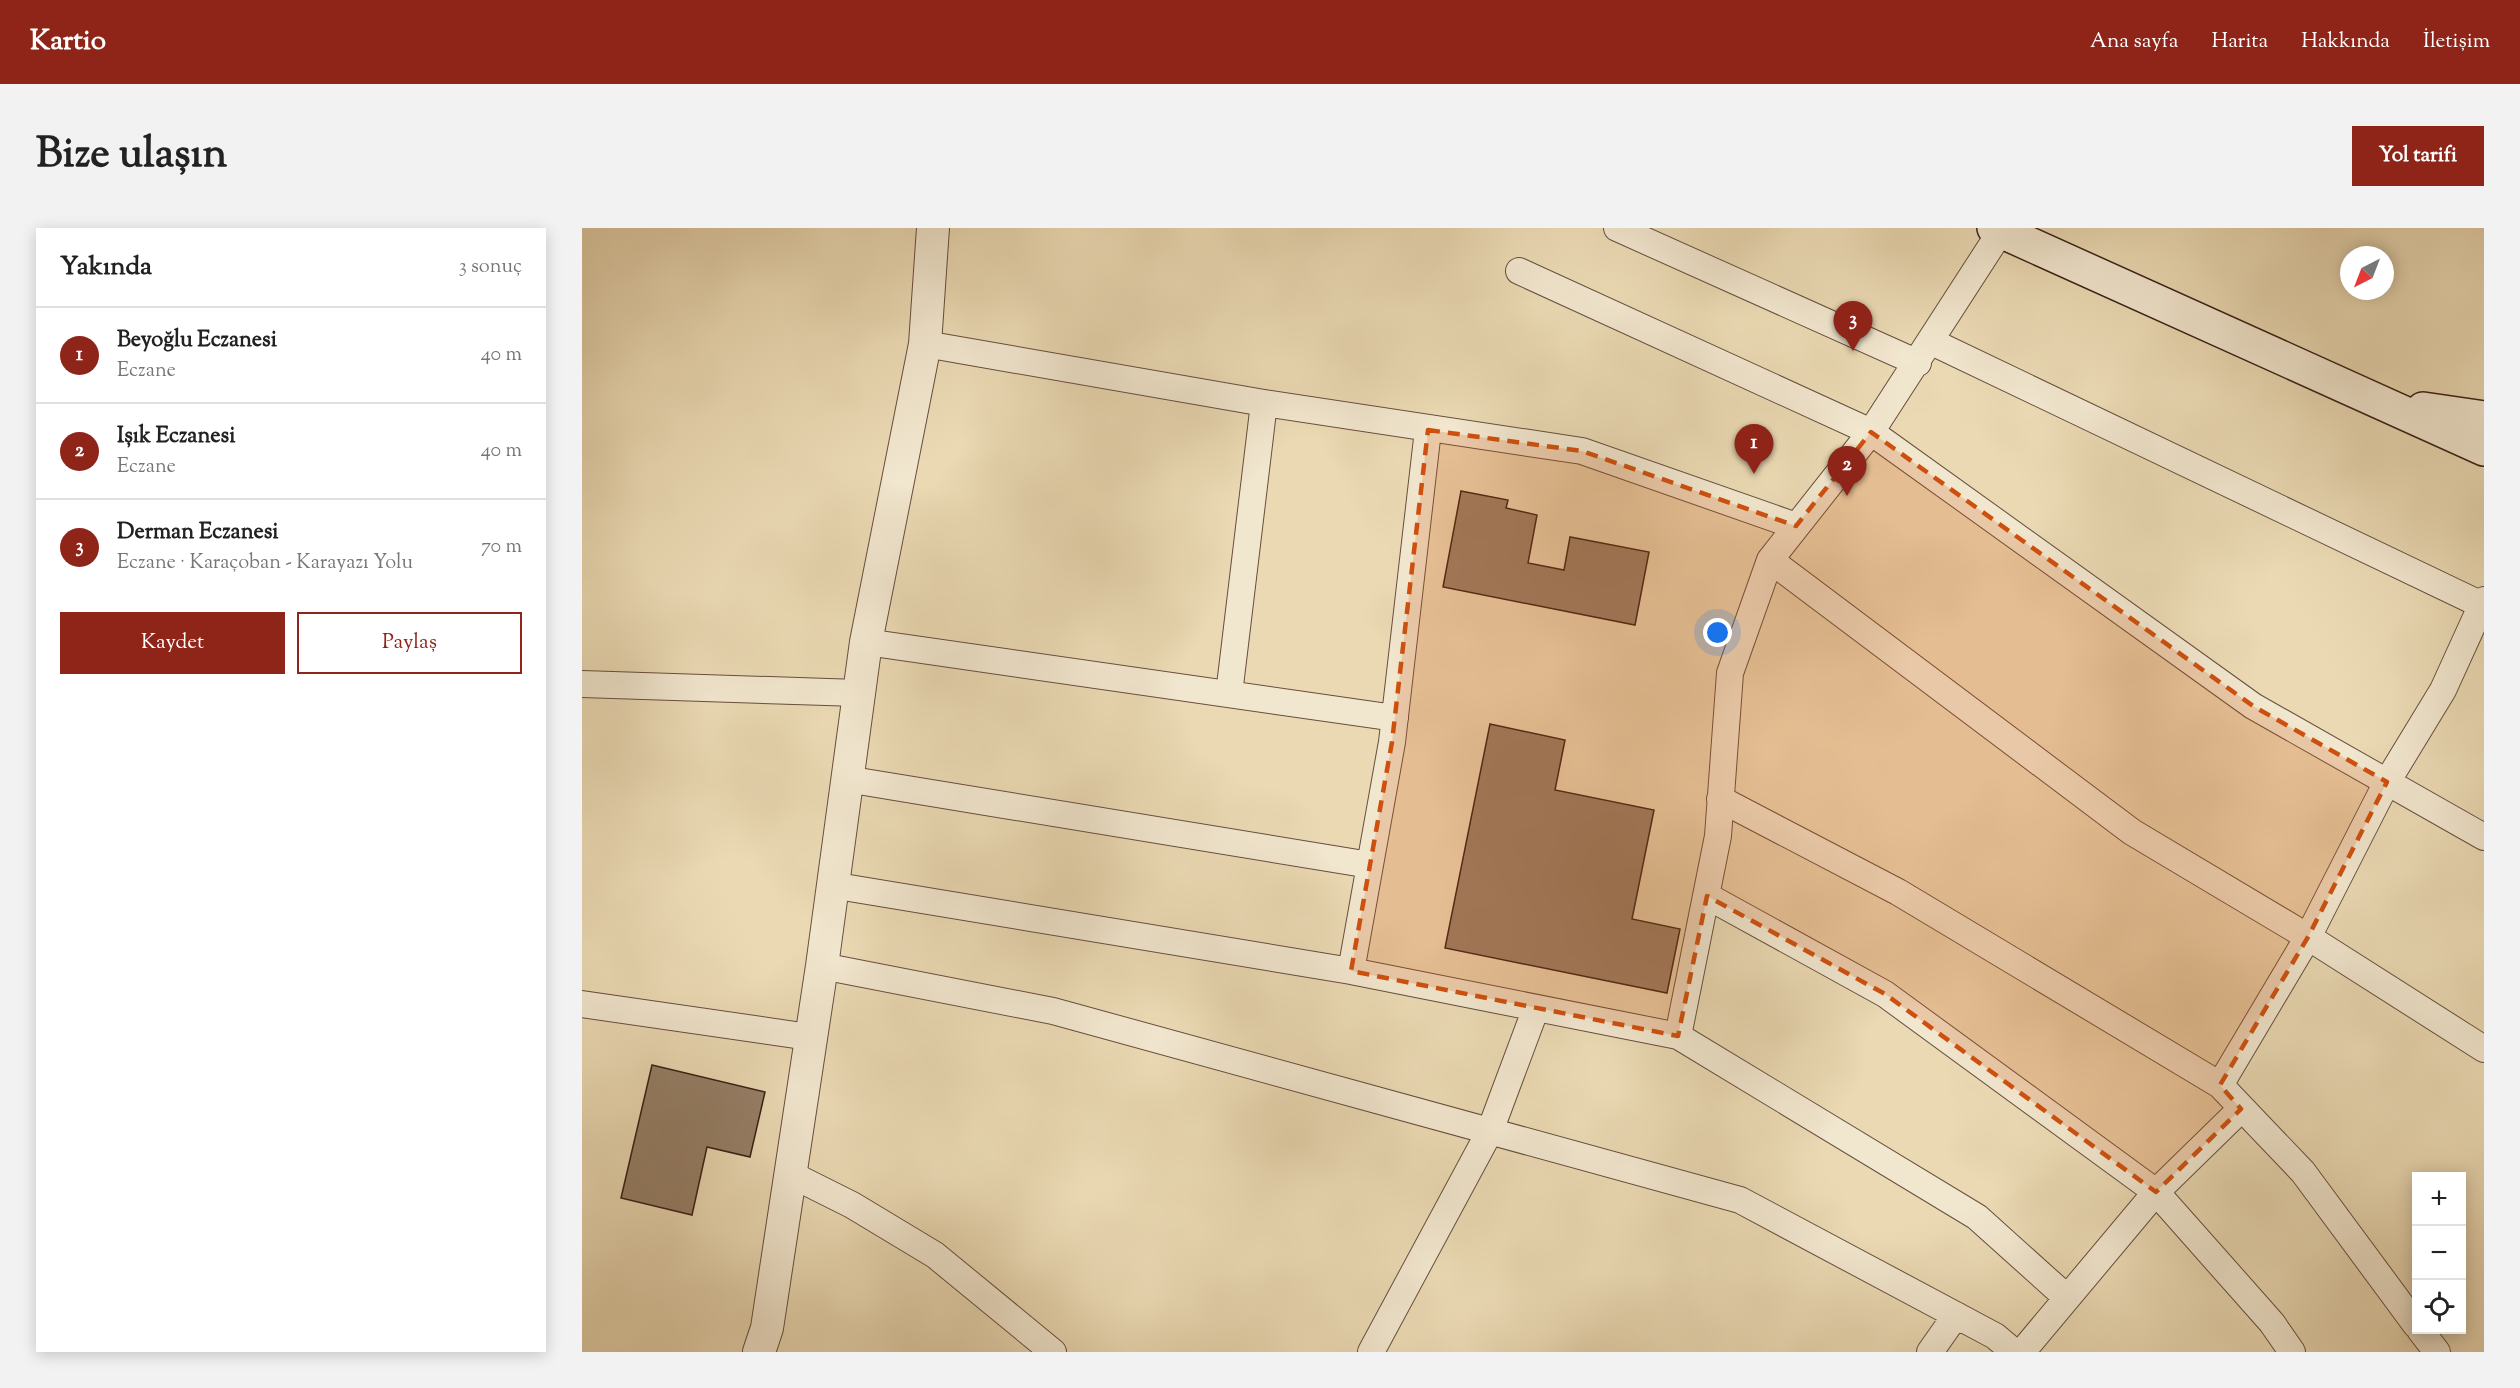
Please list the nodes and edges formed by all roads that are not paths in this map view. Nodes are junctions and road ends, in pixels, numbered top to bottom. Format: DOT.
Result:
graph roads {
  1 [pos="933,228"];
  2 [pos="1617,228"];
  3 [pos="1999,229"];
  4 [pos="1519,271"];
  5 [pos="925,344"];
  6 [pos="1925,352"];
  7 [pos="1264,403"];
  8 [pos="2386,404"];
  9 [pos="2484,418"];
  10 [pos="1428,430"];
  11 [pos="1871,432"];
  12 [pos="2484,449"];
  13 [pos="1796,526"];
  14 [pos="1770,560"];
  15 [pos="2483,603"];
  16 [pos="866,642"];
  17 [pos="582,684"];
  18 [pos="858,693"];
  19 [pos="1228,694"];
  20 [pos="1395,718"];
  21 [pos="846,779"];
  22 [pos="2387,782"];
  23 [pos="1720,800"];
  24 [pos="2484,837"];
  25 [pos="1370,865"];
  26 [pos="831,885"];
  27 [pos="1707,896"];
  28 [pos="2308,937"];
  29 [pos="822,966"];
  30 [pos="1351,971"];
  31 [pos="582,1004"];
  32 [pos="1536,1008"];
  33 [pos="1678,1036"];
  34 [pos="809,1037"];
  35 [pos="2484,1049"];
  36 [pos="2220,1085"];
  37 [pos="2241,1109"];
  38 [pos="1490,1131"];
  39 [pos="790,1174"];
  40 [pos="2156,1192"];
  41 [pos="2066,1297"];
  42 [pos="1956,1315"];
  43 [pos="2412,1319"];
  44 [pos="2424,1334"];
  45 [pos="759,1352"];
  46 [pos="1053,1352"];
  47 [pos="1371,1352"];
  48 [pos="1930,1352"];
  49 [pos="2014,1352"];
  50 [pos="2022,1352"];
  51 [pos="2292,1352"];
  52 [pos="2437,1352"];
  1 -- 5 [label="street"];
  2 -- 6 [label="street"];
  3 -- 6 [label="street"];
  3 -- 8 [label="main road"];
  4 -- 11 [label="street"];
  5 -- 7 [label="street"];
  5 -- 16 [label="street"];
  6 -- 11 [label="street"];
  6 -- 15 [label="street"];
  7 -- 10 [label="street"];
  7 -- 19 [label="street"];
  8 -- 9 [label="main road"];
  8 -- 12 [label="main road"];
  10 -- 13 [label="street"];
  10 -- 20 [label="street"];
  11 -- 13 [label="street"];
  11 -- 22 [label="street"];
  13 -- 14 [label="street"];
  14 -- 23 [label="street"];
  14 -- 28 [label="street"];
  15 -- 22 [label="street"];
  16 -- 18 [label="street"];
  16 -- 19 [label="street"];
  17 -- 18 [label="street"];
  18 -- 21 [label="street"];
  19 -- 20 [label="street"];
  20 -- 25 [label="street"];
  21 -- 25 [label="street"];
  21 -- 26 [label="street"];
  22 -- 24 [label="street"];
  22 -- 28 [label="street"];
  23 -- 27 [label="street"];
  23 -- 36 [label="street"];
  25 -- 30 [label="street"];
  26 -- 29 [label="street"];
  26 -- 30 [label="street"];
  27 -- 33 [label="street"];
  27 -- 40 [label="street"];
  28 -- 35 [label="street"];
  28 -- 36 [label="street"];
  29 -- 34 [label="street"];
  29 -- 38 [label="street"];
  30 -- 32 [label="street"];
  31 -- 34 [label="street"];
  32 -- 33 [label="street"];
  32 -- 38 [label="street"];
  33 -- 41 [label="street"];
  34 -- 39 [label="street"];
  36 -- 37 [label="street"];
  37 -- 40 [label="street"];
  37 -- 43 [label="street"];
  38 -- 42 [label="street"];
  38 -- 47 [label="street"];
  39 -- 45 [label="street"];
  39 -- 46 [label="street"];
  40 -- 41 [label="street"];
  40 -- 51 [label="street"];
  41 -- 50 [label="street"];
  42 -- 48 [label="street"];
  42 -- 49 [label="street"];
  44 -- 52 [label="street"];
}
